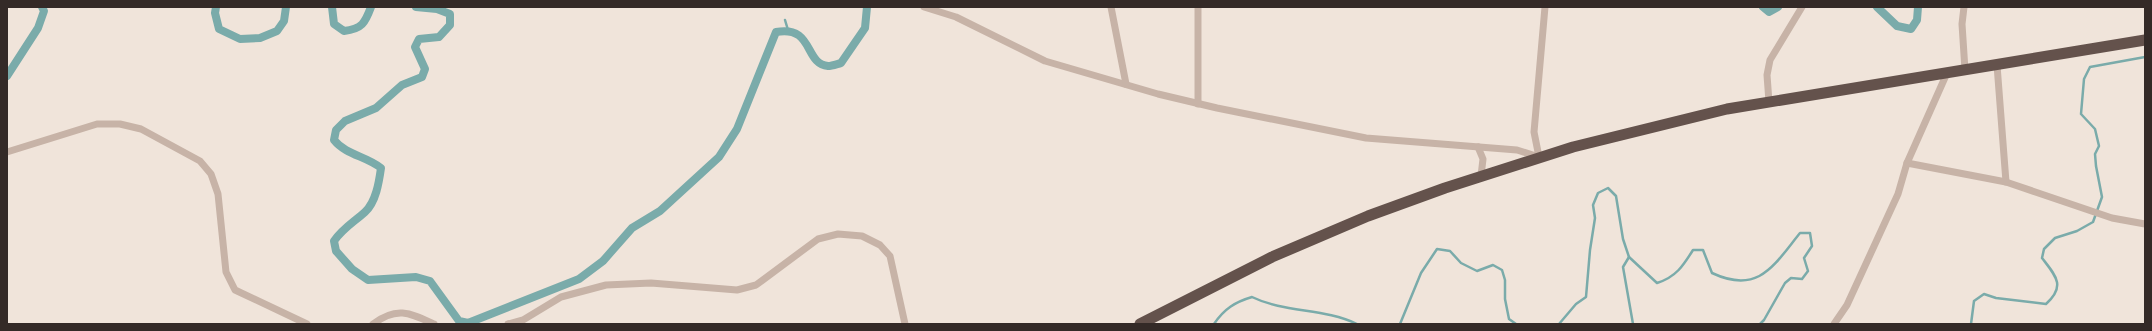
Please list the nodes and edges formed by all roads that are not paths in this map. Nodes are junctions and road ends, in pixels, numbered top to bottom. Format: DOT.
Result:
graph roads {
  1 [pos="924,7"];
  2 [pos="1111,7"];
  3 [pos="1198,7"];
  4 [pos="1545,7"];
  5 [pos="1802,7"];
  6 [pos="1964,7"];
  7 [pos="2145,40"];
  8 [pos="1997,65"];
  9 [pos="1965,70"];
  10 [pos="1947,73"];
  11 [pos="1126,84"];
  12 [pos="1768,102"];
  13 [pos="1198,104"];
  14 [pos="1478,146"];
  15 [pos="7,152"];
  16 [pos="1539,157"];
  17 [pos="1908,163"];
  18 [pos="1480,176"];
  19 [pos="2006,182"];
  20 [pos="2145,224"];
  21 [pos="307,324"];
  22 [pos="373,324"];
  23 [pos="434,324"];
  24 [pos="508,324"];
  25 [pos="904,324"];
  26 [pos="1140,324"];
  27 [pos="1834,324"];
  1 -- 11 [label="street"];
  2 -- 11 [label="street"];
  3 -- 13 [label="street"];
  4 -- 16 [label="street"];
  5 -- 12 [label="street"];
  6 -- 9 [label="street"];
  7 -- 8 [label="highway"];
  8 -- 9 [label="highway"];
  8 -- 19 [label="street"];
  9 -- 10 [label="highway"];
  10 -- 12 [label="highway"];
  10 -- 17 [label="street"];
  11 -- 13 [label="street"];
  12 -- 16 [label="highway"];
  13 -- 14 [label="street"];
  14 -- 16 [label="street"];
  14 -- 18 [label="street"];
  15 -- 21 [label="street"];
  16 -- 18 [label="highway"];
  17 -- 19 [label="street"];
  17 -- 27 [label="street"];
  18 -- 26 [label="highway"];
  19 -- 20 [label="street"];
  22 -- 23 [label="street"];
  24 -- 25 [label="street"];
}
